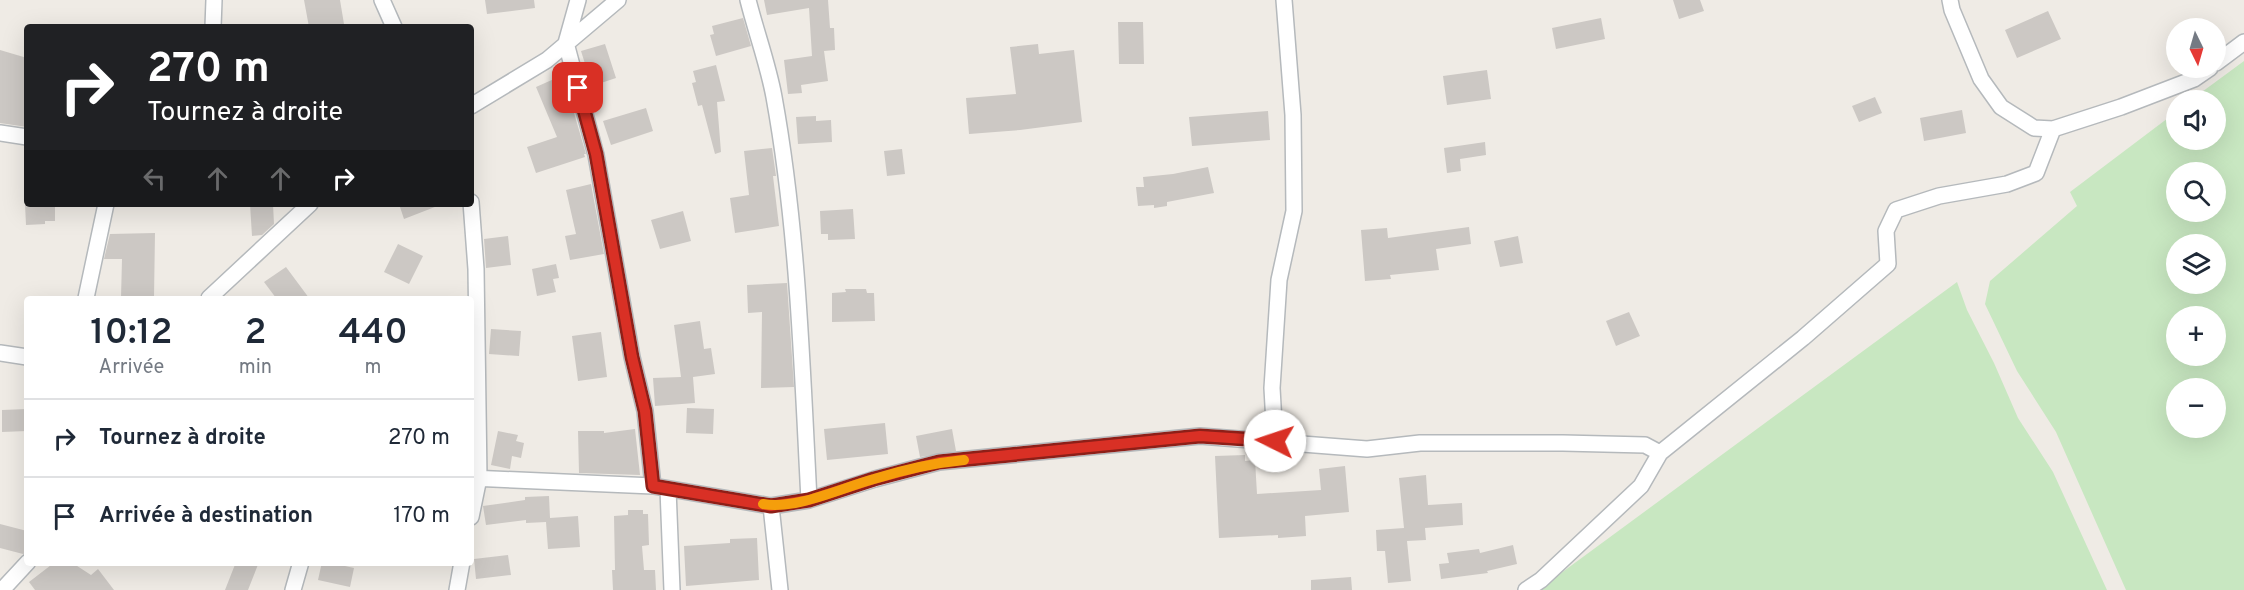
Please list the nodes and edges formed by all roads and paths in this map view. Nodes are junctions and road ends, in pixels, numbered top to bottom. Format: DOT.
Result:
graph roads {
  1 [pos="214,0"];
  2 [pos="382,0"];
  3 [pos="579,0"];
  4 [pos="618,0"];
  5 [pos="748,0"];
  6 [pos="1284,0"];
  7 [pos="1950,0"];
  8 [pos="213,24"];
  9 [pos="393,24"];
  10 [pos="2244,42"];
  11 [pos="566,43"];
  12 [pos="2226,56"];
  13 [pos="2197,78"];
  14 [pos="474,104"];
  15 [pos="2053,129"];
  16 [pos="0,133"];
  17 [pos="24,137"];
  18 [pos="105,207"];
  19 [pos="307,207"];
  20 [pos="471,207"];
  21 [pos="86,296"];
  22 [pos="211,296"];
  23 [pos="0,353"];
  24 [pos="24,357"];
  25 [pos="1275,441"];
  26 [pos="1660,453"];
  27 [pos="475,478"];
  28 [pos="661,487"];
  29 [pos="809,500"];
  30 [pos="771,506"];
  31 [pos="24,566"];
  32 [pos="300,566"];
  33 [pos="461,566"];
  34 [pos="2,590"];
  35 [pos="294,590"];
  36 [pos="457,590"];
  37 [pos="672,590"];
  38 [pos="780,590"];
  39 [pos="1526,590"];
  1 -- 8 [label="street"];
  2 -- 9 [label="street"];
  3 -- 11 [label="street"];
  4 -- 11 [label="street"];
  5 -- 29 [label="street"];
  6 -- 25 [label="street"];
  7 -- 15 [label="street"];
  10 -- 12 [label="street"];
  11 -- 14 [label="street"];
  11 -- 28 [label="street"];
  13 -- 15 [label="street"];
  15 -- 26 [label="street"];
  16 -- 17 [label="street"];
  18 -- 21 [label="street"];
  19 -- 22 [label="street"];
  20 -- 27 [label="street"];
  23 -- 24 [label="street"];
  25 -- 26 [label="street"];
  25 -- 29 [label="street"];
  26 -- 39 [label="street"];
  27 -- 28 [label="street"];
  28 -- 30 [label="street"];
  28 -- 37 [label="street"];
  29 -- 30 [label="street"];
  30 -- 38 [label="street"];
  31 -- 34 [label="street"];
  32 -- 35 [label="street"];
  33 -- 36 [label="street"];
}
